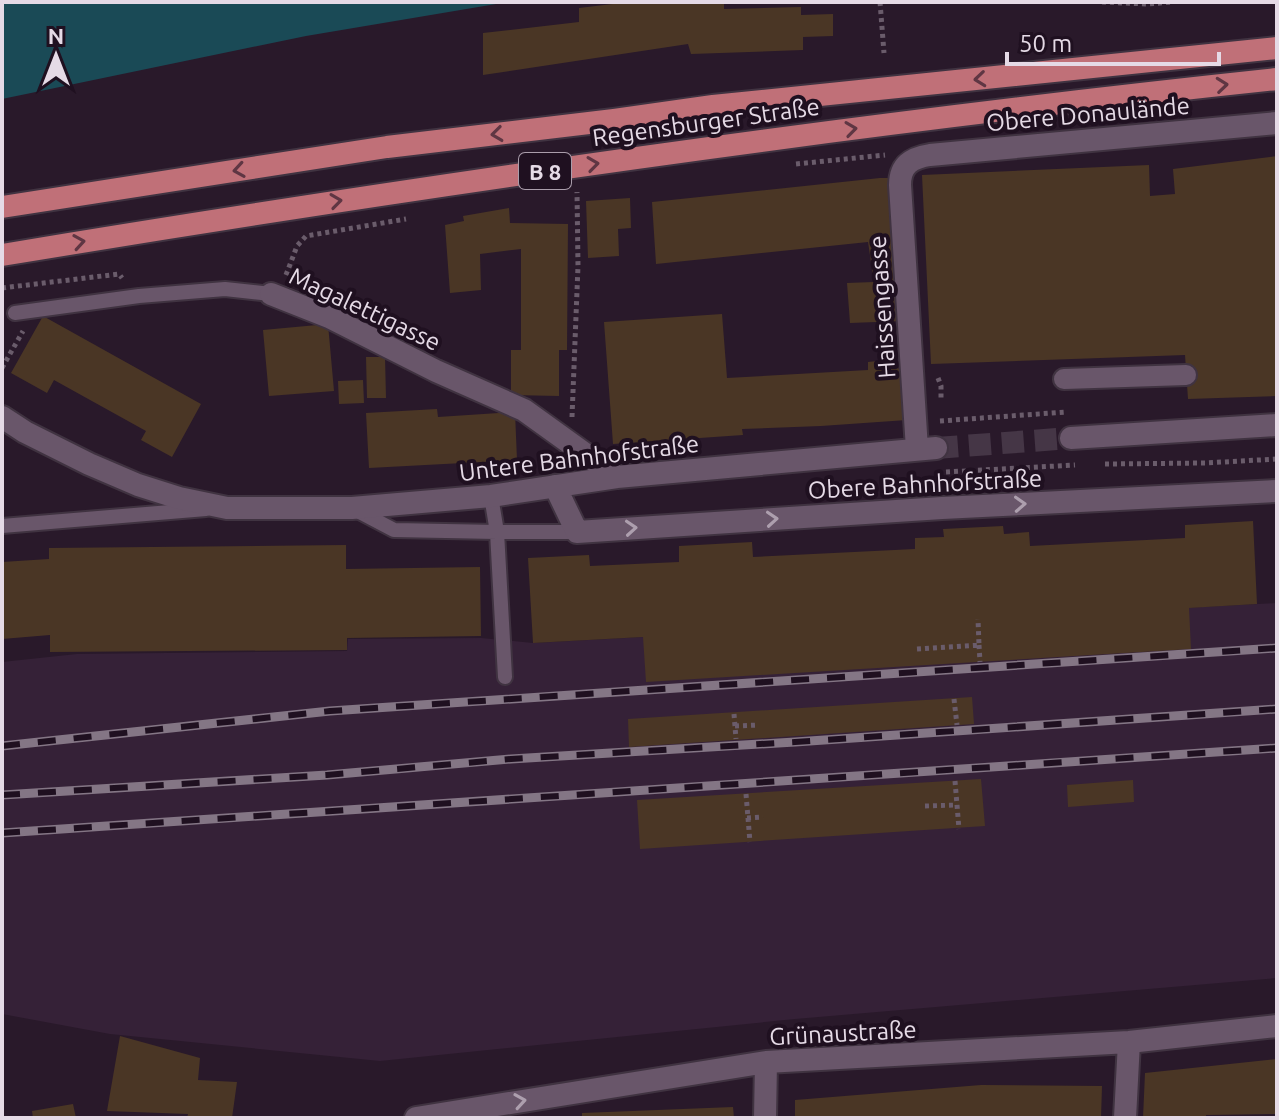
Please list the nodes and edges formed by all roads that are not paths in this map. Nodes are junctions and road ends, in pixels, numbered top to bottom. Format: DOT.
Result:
graph roads {
  1 [pos="1277,48"];
  2 [pos="1277,79"];
  3 [pos="1277,123"];
  4 [pos="898,159"];
  5 [pos="2,207"];
  6 [pos="2,255"];
  7 [pos="271,294"];
  8 [pos="15,313"];
  9 [pos="1186,375"];
  10 [pos="1064,379"];
  11 [pos="2,417"];
  12 [pos="1277,425"];
  13 [pos="1071,438"];
  14 [pos="926,448"];
  15 [pos="617,477"];
  16 [pos="555,486"];
  17 [pos="1277,491"];
  18 [pos="491,496"];
  19 [pos="227,508"];
  20 [pos="352,508"];
  21 [pos="2,526"];
  22 [pos="497,532"];
  23 [pos="577,532"];
  24 [pos="505,677"];
  25 [pos="1277,1026"];
  26 [pos="1129,1042"];
  27 [pos="766,1062"];
  28 [pos="416,1118"];
  29 [pos="765,1118"];
  30 [pos="1125,1118"];
  1 -- 5 [label="main road, Regensburger Straße / B 8, one-way"];
  6 -- 2 [label="main road, Regensburger Straße / B 8, one-way"];
  3 -- 4 [label="street, Obere Donaulände"];
  4 -- 14 [label="street, Haissengasse"];
  7 -- 8 [label="lane, Magalettigasse"];
  7 -- 15 [label="street, Magalettigasse"];
  9 -- 10 [label="street"];
  11 -- 19 [label="street, Untere Bahnhofstraße"];
  12 -- 13 [label="street"];
  14 -- 15 [label="street, Untere Bahnhofstraße"];
  15 -- 16 [label="street, Untere Bahnhofstraße"];
  16 -- 18 [label="street, Untere Bahnhofstraße"];
  16 -- 23 [label="street"];
  23 -- 17 [label="street, Obere Bahnhofstraße, one-way"];
  18 -- 20 [label="street, Untere Bahnhofstraße"];
  18 -- 22 [label="lane"];
  19 -- 20 [label="street, Untere Bahnhofstraße"];
  19 -- 21 [label="lane"];
  20 -- 22 [label="lane, Obere Bahnhofstraße"];
  22 -- 23 [label="lane, Obere Bahnhofstraße"];
  22 -- 24 [label="lane"];
  25 -- 26 [label="street, Grünaustraße"];
  26 -- 27 [label="street, Grünaustraße"];
  26 -- 30 [label="street"];
  28 -- 27 [label="street, Grünaustraße, one-way"];
  27 -- 29 [label="street"];
}
